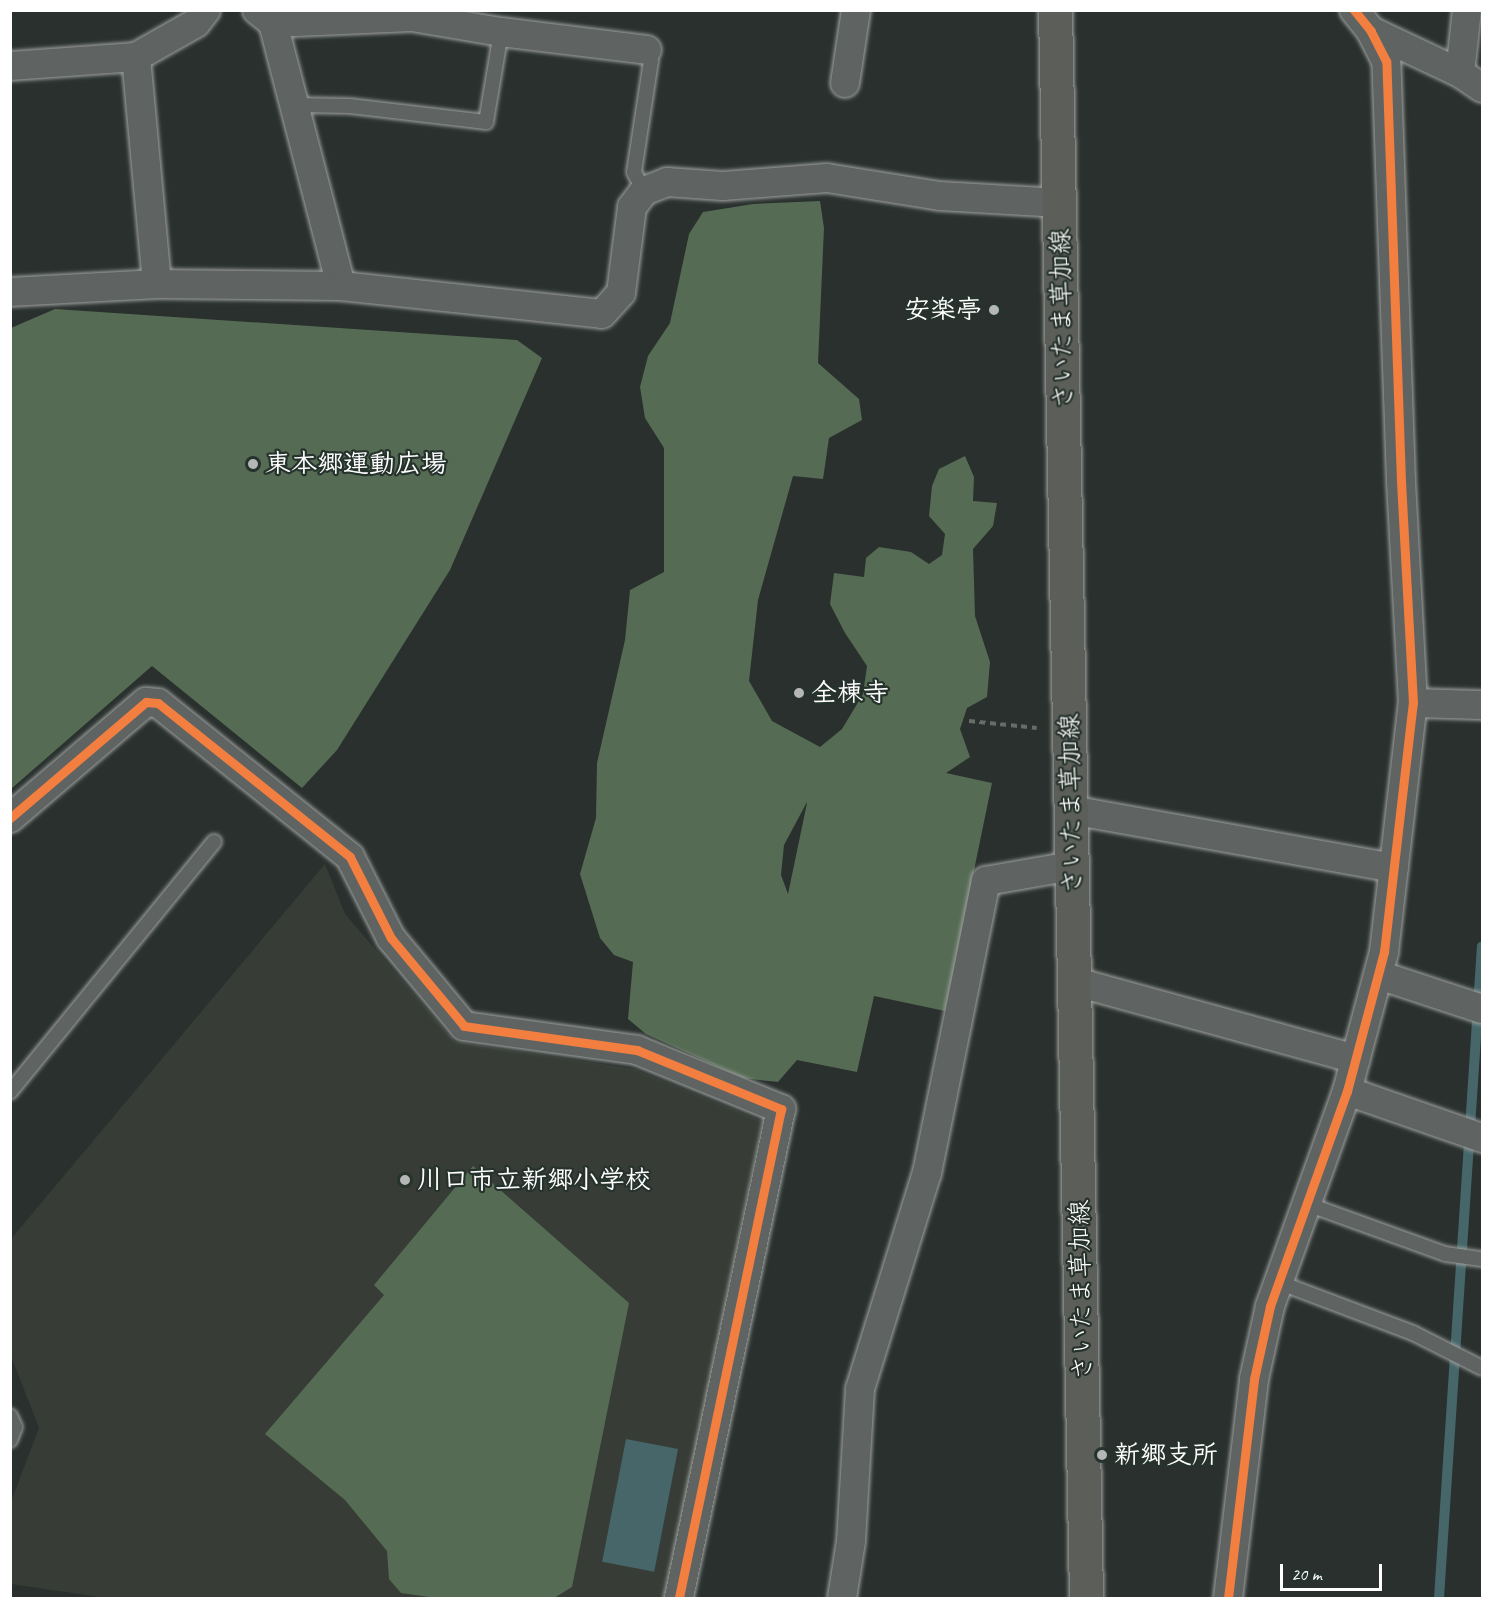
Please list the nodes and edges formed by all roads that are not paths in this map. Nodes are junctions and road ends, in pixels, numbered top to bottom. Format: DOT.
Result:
graph roads {
  1 [pos="206,10"];
  2 [pos="856,10"];
  3 [pos="1055,10"];
  4 [pos="1467,10"];
  5 [pos="412,14"];
  6 [pos="265,17"];
  7 [pos="1362,21"];
  8 [pos="501,32"];
  9 [pos="647,50"];
  10 [pos="136,57"];
  11 [pos="10,66"];
  12 [pos="1471,81"];
  13 [pos="844,83"];
  14 [pos="294,105"];
  15 [pos="644,191"];
  16 [pos="1060,203"];
  17 [pos="157,284"];
  18 [pos="341,286"];
  19 [pos="10,292"];
  20 [pos="1413,703"];
  21 [pos="1482,705"];
  22 [pos="1071,810"];
  23 [pos="10,818"];
  24 [pos="214,842"];
  25 [pos="1072,866"];
  26 [pos="1394,868"];
  27 [pos="1379,975"];
  28 [pos="1076,982"];
  29 [pos="1482,1009"];
  30 [pos="1356,1059"];
  31 [pos="1347,1091"];
  32 [pos="10,1092"];
  33 [pos="1482,1138"];
  34 [pos="1307,1204"];
  35 [pos="1482,1259"];
  36 [pos="1278,1282"];
  37 [pos="1482,1368"];
  38 [pos="10,1416"];
  39 [pos="10,1440"];
  40 [pos="679,1599"];
  41 [pos="842,1599"];
  42 [pos="1086,1599"];
  43 [pos="1228,1599"];
  1 -- 10 [label="street"];
  2 -- 13 [label="street"];
  3 -- 16 [label="main road, さいたま草加線"];
  4 -- 12 [label="street"];
  5 -- 6 [label="street"];
  5 -- 8 [label="street"];
  6 -- 14 [label="street"];
  7 -- 12 [label="street"];
  7 -- 20 [label="street"];
  8 -- 9 [label="street"];
  8 -- 14 [label="lane"];
  9 -- 15 [label="lane"];
  10 -- 11 [label="street"];
  10 -- 17 [label="street"];
  14 -- 18 [label="street"];
  15 -- 16 [label="street"];
  15 -- 18 [label="street"];
  16 -- 22 [label="main road, さいたま草加線"];
  17 -- 18 [label="street"];
  17 -- 19 [label="street"];
  20 -- 21 [label="street"];
  20 -- 26 [label="street"];
  22 -- 25 [label="main road, さいたま草加線"];
  22 -- 26 [label="street"];
  23 -- 40 [label="street"];
  24 -- 32 [label="lane"];
  25 -- 28 [label="main road, さいたま草加線"];
  25 -- 41 [label="street"];
  26 -- 27 [label="street"];
  27 -- 29 [label="street"];
  27 -- 30 [label="street"];
  28 -- 30 [label="street"];
  28 -- 42 [label="main road, さいたま草加線"];
  30 -- 31 [label="street"];
  31 -- 33 [label="street"];
  31 -- 34 [label="street"];
  34 -- 35 [label="lane"];
  34 -- 36 [label="street"];
  36 -- 37 [label="lane"];
  36 -- 43 [label="street"];
  38 -- 39 [label="lane"];
}
